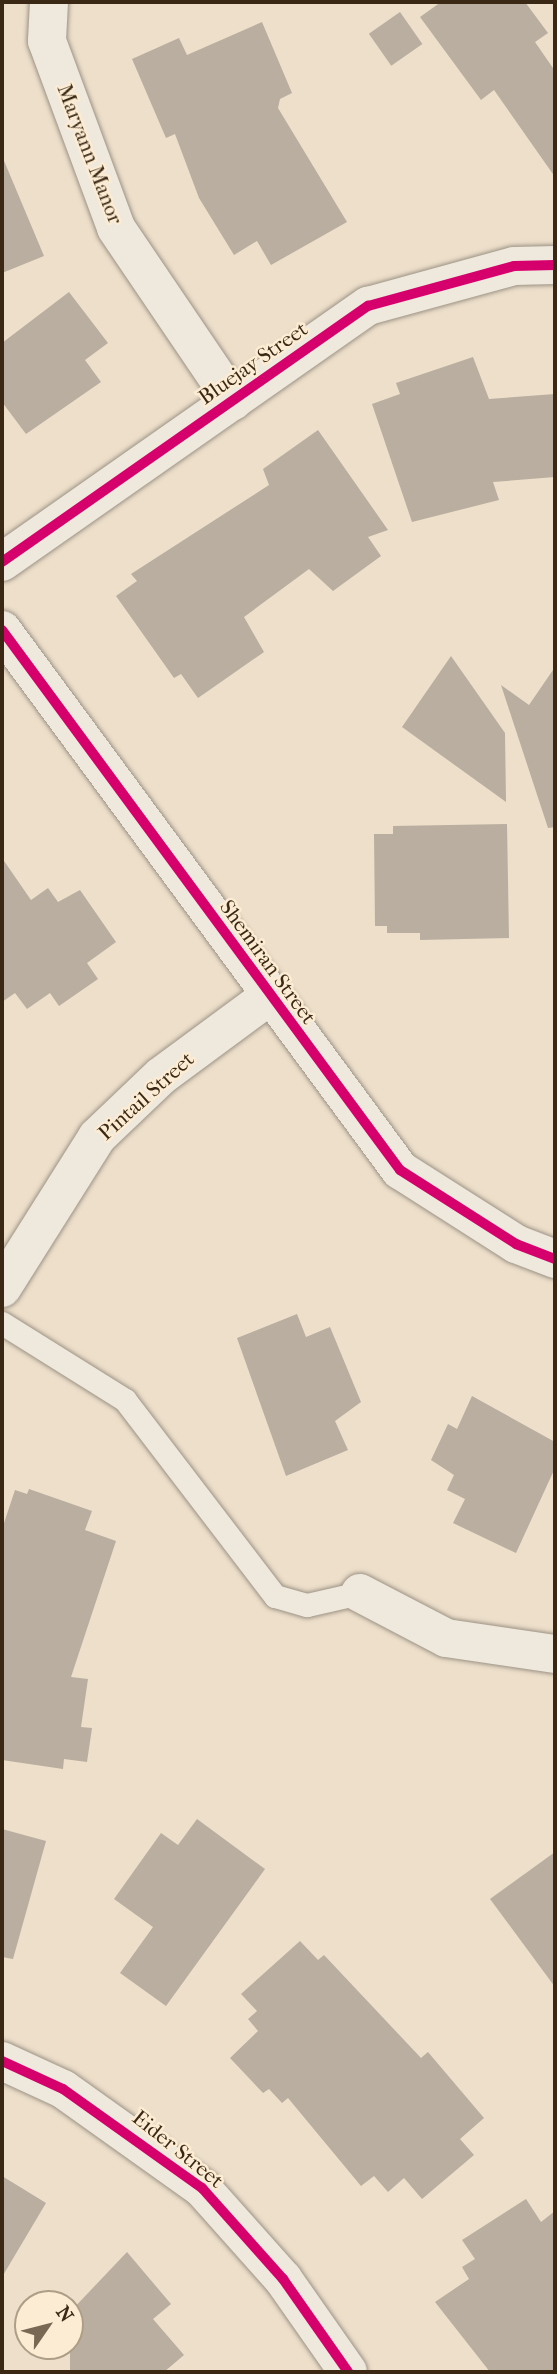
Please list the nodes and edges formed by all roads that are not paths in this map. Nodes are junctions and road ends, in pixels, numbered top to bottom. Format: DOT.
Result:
graph roads {
  1 [pos="49,2"];
  2 [pos="555,265"];
  3 [pos="233,401"];
  4 [pos="2,562"];
  5 [pos="2,630"];
  6 [pos="268,997"];
  7 [pos="555,1259"];
  8 [pos="2,1287"];
  9 [pos="2,1323"];
  10 [pos="360,1593"];
  11 [pos="555,1654"];
  12 [pos="2,2061"];
  13 [pos="348,2372"];
  1 -- 3 [label="street, Maryann Manor"];
  2 -- 3 [label="street, Bluejay Street"];
  3 -- 4 [label="street, Bluejay Street"];
  5 -- 6 [label="street, Shemiran Street"];
  6 -- 7 [label="street, Shemiran Street"];
  6 -- 8 [label="street, Pintail Street"];
  9 -- 10 [label="lane"];
  10 -- 11 [label="street"];
  12 -- 13 [label="street, Eider Street"];
}
